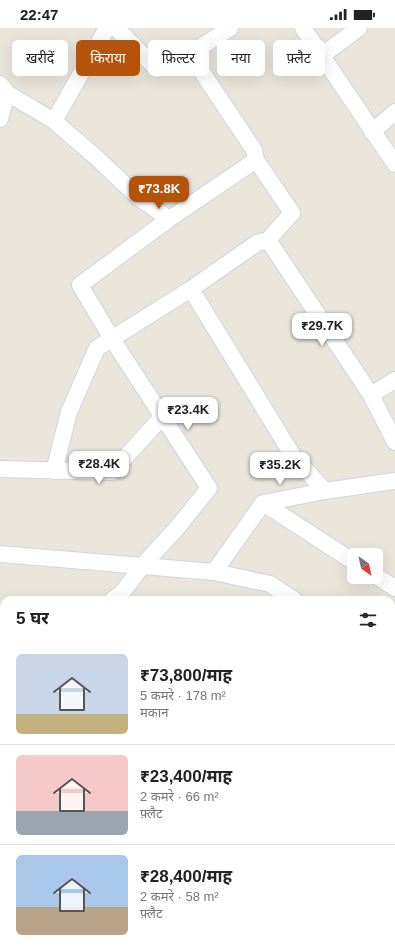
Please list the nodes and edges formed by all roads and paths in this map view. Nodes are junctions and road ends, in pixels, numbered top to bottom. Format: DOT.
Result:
graph roads {
  1 [pos="107,28"];
  2 [pos="116,28"];
  3 [pos="230,28"];
  4 [pos="303,28"];
  5 [pos="359,28"];
  6 [pos="311,40"];
  7 [pos="209,42"];
  8 [pos="325,53"];
  9 [pos="148,60"];
  10 [pos="325,62"];
  11 [pos="205,76"];
  12 [pos="4,88"];
  13 [pos="395,112"];
  14 [pos="0,119"];
  15 [pos="54,121"];
  16 [pos="372,132"];
  17 [pos="256,160"];
  18 [pos="395,164"];
  19 [pos="170,219"];
  20 [pos="268,240"];
  21 [pos="191,289"];
  22 [pos="112,339"];
  23 [pos="395,380"];
  24 [pos="371,395"];
  25 [pos="162,416"];
  26 [pos="395,442"];
  27 [pos="0,469"];
  28 [pos="54,471"];
  29 [pos="395,481"];
  30 [pos="325,491"];
  31 [pos="263,503"];
  32 [pos="0,554"];
  33 [pos="347,557"];
  34 [pos="142,566"];
  35 [pos="214,572"];
  36 [pos="383,580"];
  37 [pos="395,588"];
  38 [pos="118,596"];
  39 [pos="288,596"];
  1 -- 15 [label="street"];
  2 -- 9 [label="street"];
  3 -- 7 [label="street"];
  4 -- 6 [label="street"];
  5 -- 8 [label="street"];
  10 -- 16 [label="street"];
  11 -- 17 [label="street"];
  12 -- 14 [label="street"];
  12 -- 15 [label="street"];
  13 -- 16 [label="street"];
  15 -- 19 [label="street"];
  16 -- 18 [label="street"];
  17 -- 19 [label="street"];
  17 -- 20 [label="street"];
  19 -- 22 [label="street"];
  20 -- 21 [label="street"];
  20 -- 24 [label="street"];
  21 -- 22 [label="street"];
  21 -- 30 [label="street"];
  22 -- 25 [label="street"];
  22 -- 28 [label="street"];
  23 -- 24 [label="street"];
  24 -- 26 [label="street"];
  25 -- 28 [label="street"];
  25 -- 34 [label="street"];
  27 -- 28 [label="street"];
  29 -- 30 [label="street"];
  30 -- 31 [label="street"];
  31 -- 33 [label="street"];
  31 -- 35 [label="street"];
  32 -- 34 [label="street"];
  34 -- 35 [label="street"];
  34 -- 38 [label="street"];
  35 -- 39 [label="street"];
  36 -- 37 [label="street"];
}
